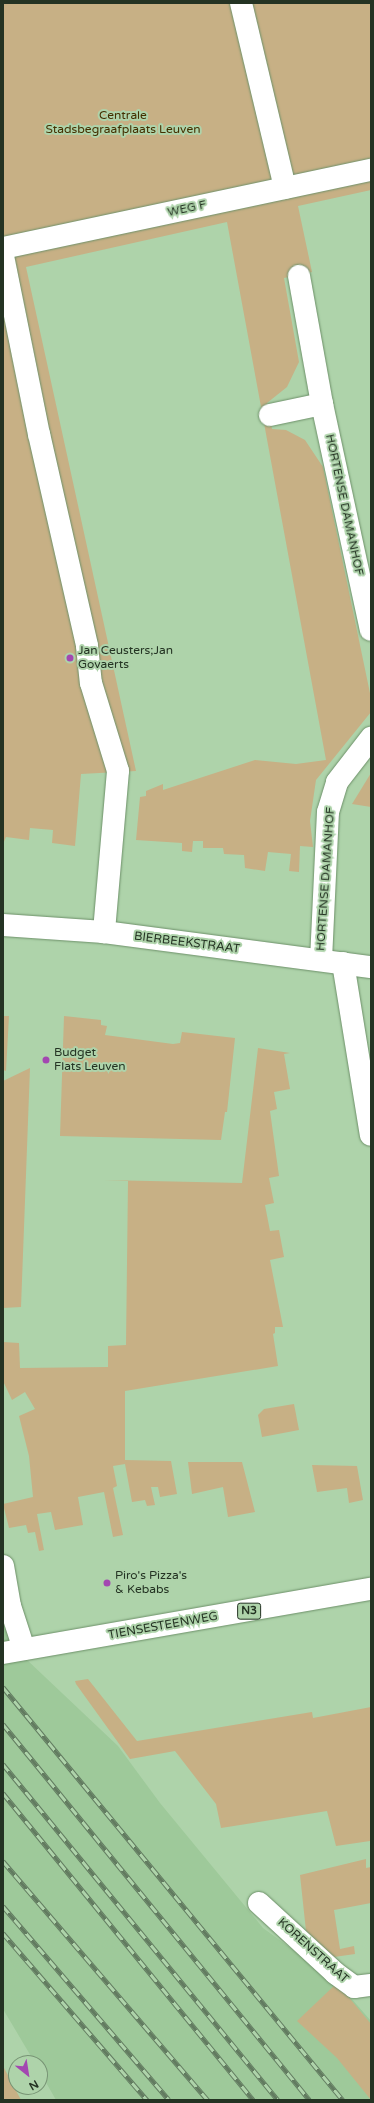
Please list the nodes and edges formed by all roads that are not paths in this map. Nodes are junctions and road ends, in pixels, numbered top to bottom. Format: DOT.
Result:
graph roads {
  1 [pos="242,3"];
  2 [pos="371,170"];
  3 [pos="285,188"];
  4 [pos="3,248"];
  5 [pos="3,256"];
  6 [pos="299,276"];
  7 [pos="6,295"];
  8 [pos="322,404"];
  9 [pos="270,415"];
  10 [pos="371,630"];
  11 [pos="371,738"];
  12 [pos="3,925"];
  13 [pos="104,932"];
  14 [pos="320,960"];
  15 [pos="343,963"];
  16 [pos="371,967"];
  17 [pos="371,1135"];
  18 [pos="3,1566"];
  19 [pos="371,1589"];
  20 [pos="10,1652"];
  21 [pos="259,1903"];
  22 [pos="371,1985"];
  1 -- 3 [label="street"];
  2 -- 3 [label="street, WEG F"];
  3 -- 4 [label="street, WEG F"];
  5 -- 7 [label="street"];
  6 -- 8 [label="street, HORTENSE DAMANHOF"];
  7 -- 13 [label="street"];
  8 -- 9 [label="street"];
  8 -- 10 [label="street, HORTENSE DAMANHOF"];
  11 -- 14 [label="street, HORTENSE DAMANHOF"];
  12 -- 13 [label="street, BIERBEEKSTRAAT"];
  13 -- 14 [label="street, BIERBEEKSTRAAT"];
  14 -- 15 [label="street, BIERBEEKSTRAAT"];
  15 -- 16 [label="street, BIERBEEKSTRAAT"];
  15 -- 17 [label="street"];
  18 -- 20 [label="street"];
  19 -- 20 [label="street, TIENSESTEENWEG / N3"];
  21 -- 22 [label="street, KORENSTRAAT"];
}
